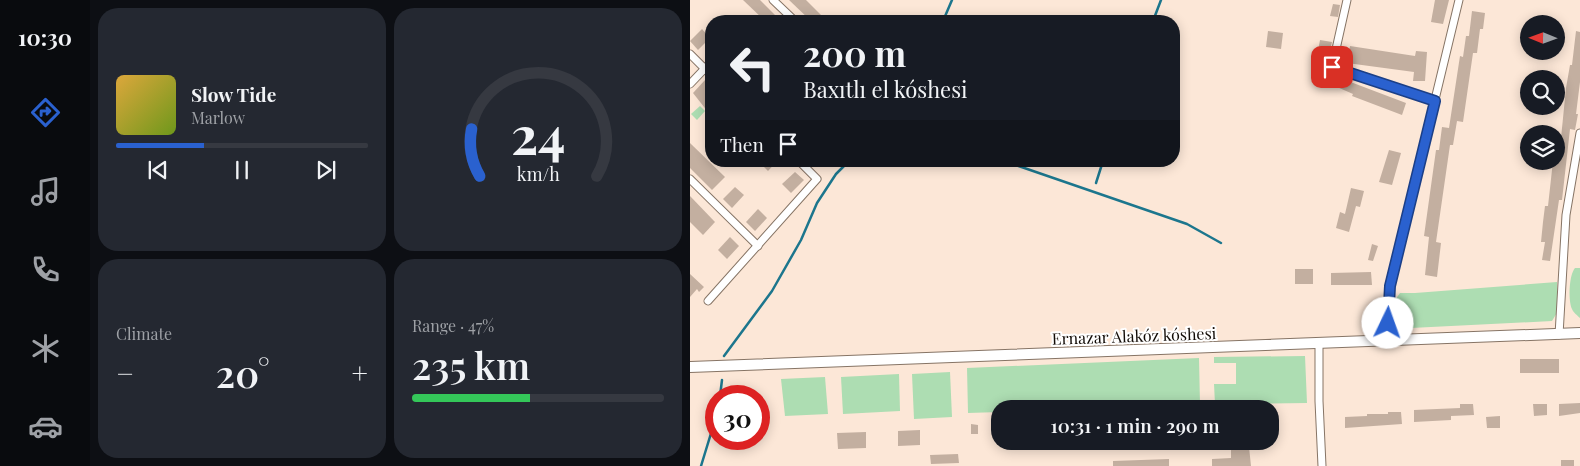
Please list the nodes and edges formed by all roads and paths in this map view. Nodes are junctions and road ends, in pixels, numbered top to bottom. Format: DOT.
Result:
graph roads {
  1 [pos="773,0"];
  2 [pos="1347,0"];
  3 [pos="1459,0"];
  4 [pos="789,15"];
  5 [pos="690,54"];
  6 [pos="705,69"];
  7 [pos="690,84"];
  8 [pos="1435,101"];
  9 [pos="1580,133"];
  10 [pos="805,167"];
  11 [pos="690,179"];
  12 [pos="758,246"];
  13 [pos="708,301"];
  14 [pos="1580,334"];
  15 [pos="1559,335"];
  16 [pos="1387,342"];
  17 [pos="1319,344"];
  18 [pos="690,367"];
  19 [pos="1322,466"];
  1 -- 4 [label="street"];
  2 -- 8 [label="street"];
  3 -- 8 [label="street"];
  5 -- 6 [label="street"];
  6 -- 7 [label="street"];
  8 -- 16 [label="street"];
  9 -- 15 [label="street"];
  10 -- 12 [label="street"];
  11 -- 12 [label="street"];
  12 -- 13 [label="street"];
  14 -- 15 [label="main road, Ernazar Alakóz kóshesi"];
  15 -- 16 [label="main road, Ernazar Alakóz kóshesi"];
  16 -- 17 [label="main road, Ernazar Alakóz kóshesi"];
  17 -- 18 [label="main road, Ernazar Alakóz kóshesi"];
  17 -- 19 [label="street"];
}
